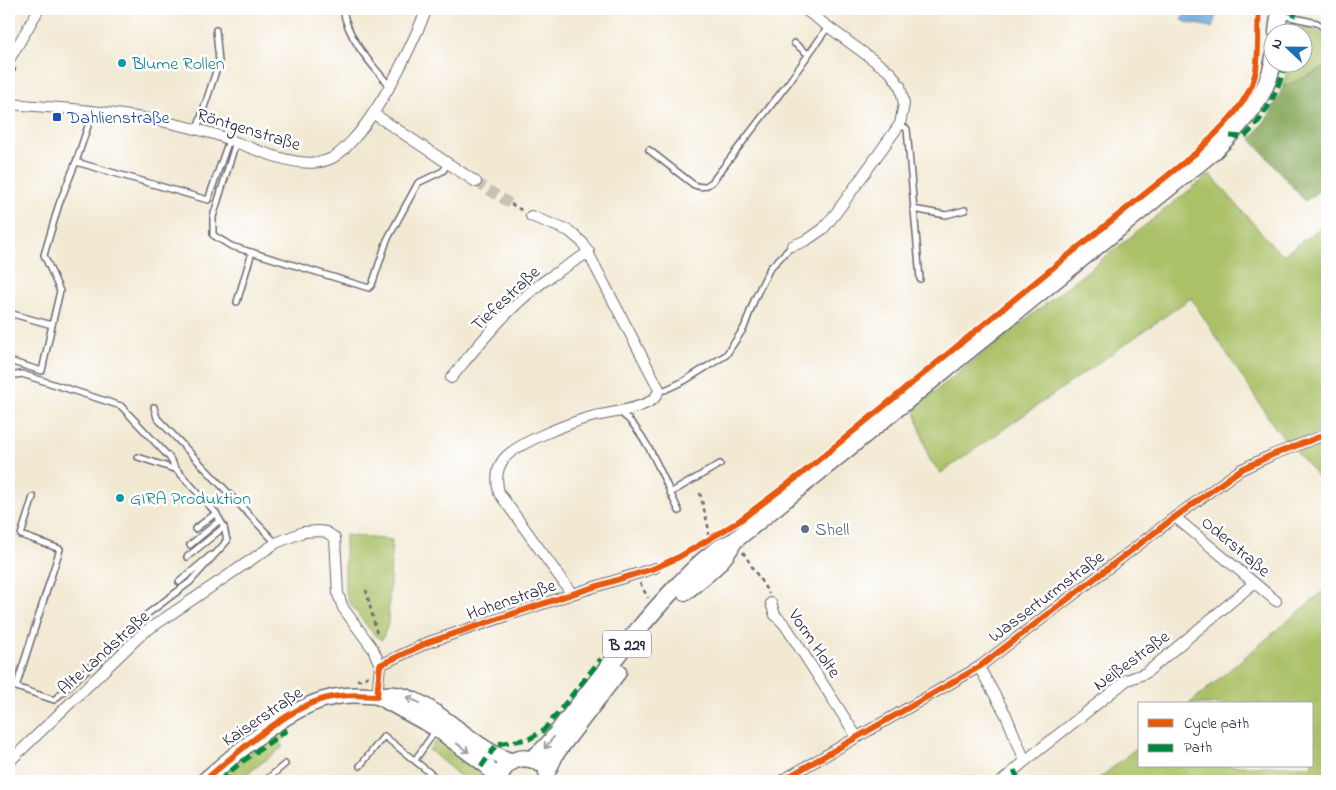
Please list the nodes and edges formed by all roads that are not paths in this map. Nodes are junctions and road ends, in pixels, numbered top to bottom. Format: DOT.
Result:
graph roads {
  1 [pos="39,9"];
  2 [pos="343,9"];
  3 [pos="427,9"];
  4 [pos="804,9"];
  5 [pos="1280,12"];
  6 [pos="828,27"];
  7 [pos="216,30"];
  8 [pos="1327,30"];
  9 [pos="794,43"];
  10 [pos="808,54"];
  11 [pos="12,63"];
  12 [pos="1270,72"];
  13 [pos="391,86"];
  14 [pos="9,104"];
  15 [pos="93,110"];
  16 [pos="374,114"];
  17 [pos="900,124"];
  18 [pos="197,130"];
  19 [pos="233,141"];
  20 [pos="648,150"];
  21 [pos="76,162"];
  22 [pos="448,163"];
  23 [pos="476,182"];
  24 [pos="913,209"];
  25 [pos="965,210"];
  26 [pos="531,216"];
  27 [pos="792,246"];
  28 [pos="252,252"];
  29 [pos="589,252"];
  30 [pos="920,279"];
  31 [pos="236,302"];
  32 [pos="9,313"];
  33 [pos="52,325"];
  34 [pos="9,361"];
  35 [pos="9,377"];
  36 [pos="451,378"];
  37 [pos="659,389"];
  38 [pos="154,407"];
  39 [pos="618,411"];
  40 [pos="1327,434"];
  41 [pos="138,457"];
  42 [pos="720,464"];
  43 [pos="177,470"];
  44 [pos="670,493"];
  45 [pos="33,497"];
  46 [pos="679,511"];
  47 [pos="216,513"];
  48 [pos="1175,517"];
  49 [pos="220,520"];
  50 [pos="224,527"];
  51 [pos="195,528"];
  52 [pos="227,541"];
  53 [pos="734,541"];
  54 [pos="276,543"];
  55 [pos="190,545"];
  56 [pos="187,557"];
  57 [pos="655,568"];
  58 [pos="179,582"];
  59 [pos="1254,583"];
  60 [pos="572,594"];
  61 [pos="1276,601"];
  62 [pos="771,603"];
  63 [pos="380,665"];
  64 [pos="979,667"];
  65 [pos="377,696"];
  66 [pos="441,724"];
  67 [pos="857,737"];
  68 [pos="531,758"];
  69 [pos="415,760"];
  70 [pos="512,761"];
  71 [pos="1024,761"];
  72 [pos="9,762"];
  73 [pos="285,764"];
  74 [pos="360,766"];
  75 [pos="549,777"];
  76 [pos="204,781"];
  77 [pos="264,781"];
  78 [pos="440,781"];
  79 [pos="498,781"];
  80 [pos="781,781"];
  81 [pos="1002,781"];
  1 -- 11 [label="street"];
  2 -- 13 [label="lane"];
  3 -- 13 [label="street, Röntgenstraße"];
  4 -- 6 [label="street"];
  5 -- 8 [label="lane"];
  6 -- 10 [label="lane"];
  6 -- 17 [label="street"];
  7 -- 18 [label="lane"];
  9 -- 10 [label="lane"];
  10 -- 20 [label="lane"];
  12 -- 53 [label="main road, B 229"];
  13 -- 16 [label="street, Röntgenstraße"];
  14 -- 15 [label="street, Röntgenstraße"];
  15 -- 18 [label="street, Röntgenstraße"];
  15 -- 21 [label="lane"];
  16 -- 19 [label="street, Röntgenstraße"];
  16 -- 22 [label="street"];
  17 -- 24 [label="lane"];
  17 -- 27 [label="street"];
  18 -- 19 [label="street, Röntgenstraße"];
  19 -- 21 [label="lane"];
  19 -- 28 [label="lane"];
  21 -- 33 [label="lane"];
  22 -- 23 [label="street"];
  22 -- 28 [label="lane"];
  24 -- 25 [label="lane"];
  24 -- 30 [label="lane"];
  26 -- 29 [label="street"];
  27 -- 37 [label="lane"];
  28 -- 31 [label="lane"];
  29 -- 36 [label="street, Tiefestraße"];
  29 -- 37 [label="street"];
  32 -- 33 [label="lane"];
  33 -- 34 [label="lane"];
  35 -- 43 [label="lane"];
  37 -- 39 [label="street, Hohenstraße"];
  38 -- 54 [label="lane"];
  39 -- 44 [label="lane"];
  39 -- 60 [label="street, Hohenstraße"];
  40 -- 48 [label="street, Wasserturmstraße"];
  41 -- 43 [label="lane"];
  42 -- 44 [label="lane"];
  43 -- 47 [label="lane"];
  44 -- 46 [label="lane"];
  45 -- 52 [label="lane"];
  47 -- 49 [label="lane"];
  47 -- 51 [label="lane"];
  48 -- 59 [label="street, Oderstraße"];
  48 -- 64 [label="street, Wasserturmstraße"];
  49 -- 50 [label="lane"];
  49 -- 55 [label="lane"];
  50 -- 52 [label="lane"];
  50 -- 56 [label="lane"];
  52 -- 58 [label="lane"];
  53 -- 68 [label="main road, B 229, one-way"];
  53 -- 75 [label="main road, B 229"];
  54 -- 63 [label="street, Alte Landstraße"];
  54 -- 72 [label="street, Alte Landstraße"];
  57 -- 60 [label="street, Hohenstraße"];
  59 -- 61 [label="street, Oderstraße"];
  59 -- 71 [label="street, Neißestraße"];
  60 -- 63 [label="street, Hohenstraße"];
  62 -- 67 [label="street, Vorm Holte"];
  63 -- 65 [label="street"];
  64 -- 67 [label="street, Wasserturmstraße"];
  64 -- 71 [label="street"];
  65 -- 66 [label="main road, Kaiserstraße"];
  65 -- 76 [label="main road, Kaiserstraße"];
  66 -- 69 [label="lane"];
  66 -- 70 [label="main road, Kaiserstraße"];
  66 -- 79 [label="main road, Kaiserstraße, one-way"];
  67 -- 80 [label="street, Wasserturmstraße"];
  68 -- 70 [label="main road"];
  68 -- 75 [label="main road"];
  69 -- 74 [label="lane"];
  69 -- 78 [label="lane"];
  70 -- 79 [label="main road"];
  71 -- 81 [label="street, Neißestraße"];
  73 -- 77 [label="lane"];
}
